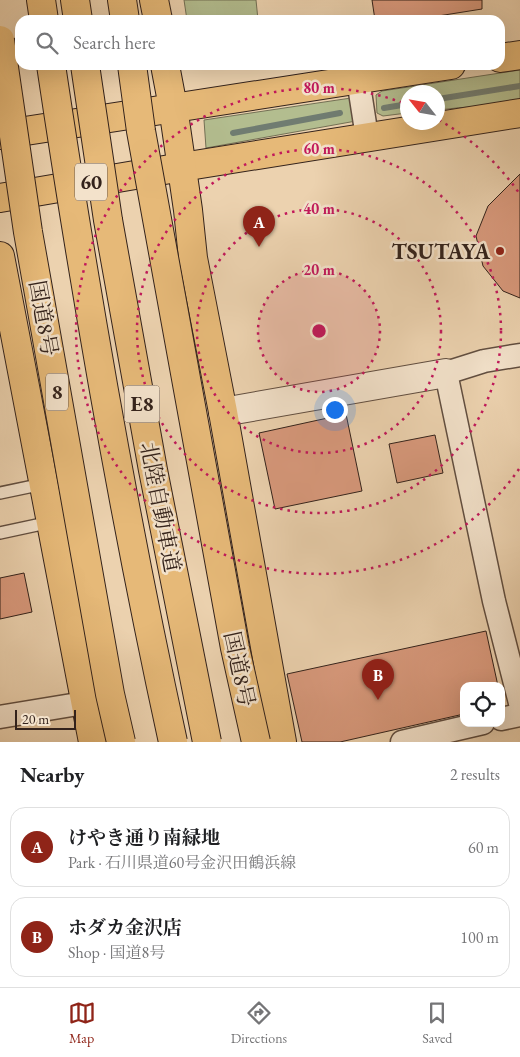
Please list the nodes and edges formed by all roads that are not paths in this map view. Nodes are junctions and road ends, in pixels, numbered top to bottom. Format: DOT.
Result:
graph roads {
  1 [pos="41,0"];
  2 [pos="75,0"];
  3 [pos="122,0"];
  4 [pos="154,0"];
  5 [pos="43,15"];
  6 [pos="77,15"];
  7 [pos="124,15"];
  8 [pos="157,15"];
  9 [pos="0,40"];
  10 [pos="520,55"];
  11 [pos="505,57"];
  12 [pos="52,70"];
  13 [pos="86,70"];
  14 [pos="133,70"];
  15 [pos="166,70"];
  16 [pos="418,70"];
  17 [pos="358,79"];
  18 [pos="173,107"];
  19 [pos="520,113"];
  20 [pos="0,135"];
  21 [pos="367,137"];
  22 [pos="182,167"];
  23 [pos="0,198"];
  24 [pos="0,256"];
  25 [pos="520,355"];
  26 [pos="446,373"];
  27 [pos="223,412"];
  28 [pos="44,484"];
  29 [pos="0,493"];
  30 [pos="51,522"];
  31 [pos="0,533"];
  32 [pos="84,703"];
  33 [pos="520,703"];
  34 [pos="520,715"];
  35 [pos="0,717"];
  36 [pos="505,718"];
  37 [pos="466,727"];
  38 [pos="93,742"];
  39 [pos="121,742"];
  40 [pos="173,742"];
  41 [pos="207,742"];
  42 [pos="256,742"];
  43 [pos="282,742"];
  44 [pos="402,742"];
  1 -- 5 [label="main road"];
  2 -- 6 [label="main road"];
  3 -- 7 [label="main road"];
  4 -- 8 [label="main road"];
  9 -- 39 [label="main road, 国道8号 / 8, bridge"];
  10 -- 11 [label="main road"];
  12 -- 40 [label="main road, 北陸自動車道 / E8, bridge"];
  13 -- 41 [label="main road, 北陸自動車道 / E8, bridge"];
  14 -- 42 [label="main road, 国道8号, bridge"];
  15 -- 18 [label="main road"];
  16 -- 17 [label="main road"];
  17 -- 18 [label="main road"];
  17 -- 21 [label="street"];
  18 -- 20 [label="main road"];
  18 -- 22 [label="main road"];
  19 -- 21 [label="main road, 60"];
  21 -- 22 [label="main road, 60"];
  22 -- 23 [label="main road, 60"];
  22 -- 27 [label="main road"];
  24 -- 28 [label="main road, 8"];
  25 -- 26 [label="street"];
  26 -- 27 [label="street"];
  26 -- 33 [label="street"];
  27 -- 43 [label="main road"];
  28 -- 29 [label="lane"];
  28 -- 30 [label="main road, 8"];
  30 -- 31 [label="lane"];
  30 -- 32 [label="main road, 8"];
  32 -- 35 [label="street"];
  32 -- 38 [label="main road, 8"];
  34 -- 36 [label="street"];
  37 -- 44 [label="street"];
}
